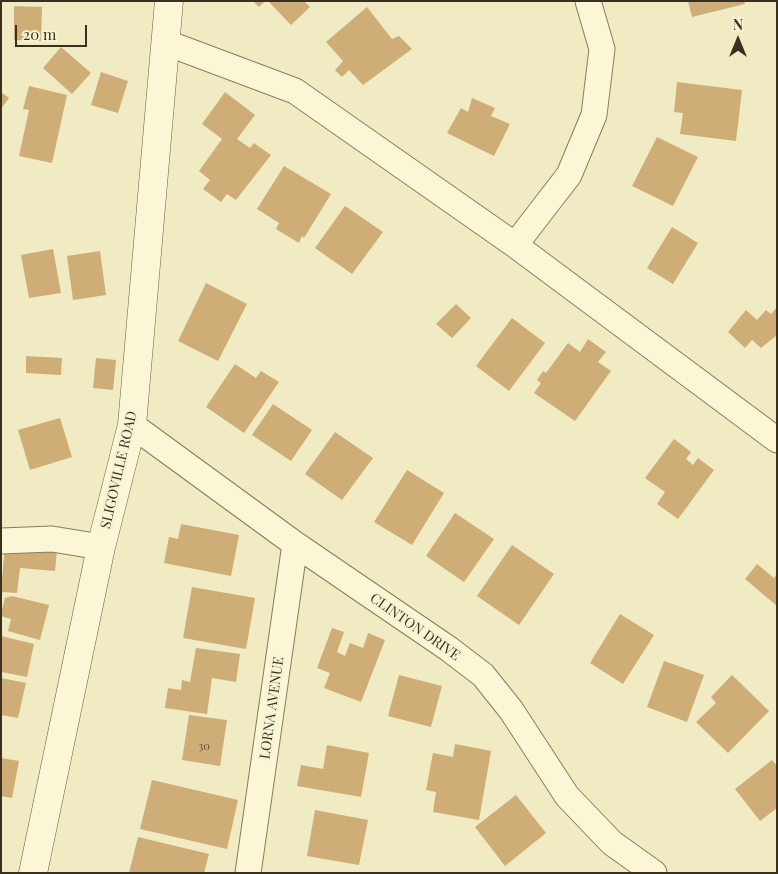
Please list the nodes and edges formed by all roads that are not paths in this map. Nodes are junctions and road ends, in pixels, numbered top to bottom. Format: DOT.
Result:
graph roads {
  1 [pos="169,1"];
  2 [pos="588,1"];
  3 [pos="167,43"];
  4 [pos="515,245"];
  5 [pos="132,426"];
  6 [pos="777,440"];
  7 [pos="1,540"];
  8 [pos="295,544"];
  9 [pos="101,547"];
  10 [pos="33,873"];
  11 [pos="248,873"];
  12 [pos="654,873"];
  1 -- 3 [label="street, SLIGOVILLE ROAD"];
  2 -- 4 [label="street"];
  3 -- 4 [label="street"];
  3 -- 5 [label="street, SLIGOVILLE ROAD"];
  4 -- 6 [label="street"];
  5 -- 8 [label="street, CLINTON DRIVE"];
  5 -- 9 [label="street, SLIGOVILLE ROAD"];
  7 -- 9 [label="street"];
  8 -- 11 [label="street, LORNA AVENUE"];
  8 -- 12 [label="street, CLINTON DRIVE"];
  9 -- 10 [label="street, SLIGOVILLE ROAD"];
}
